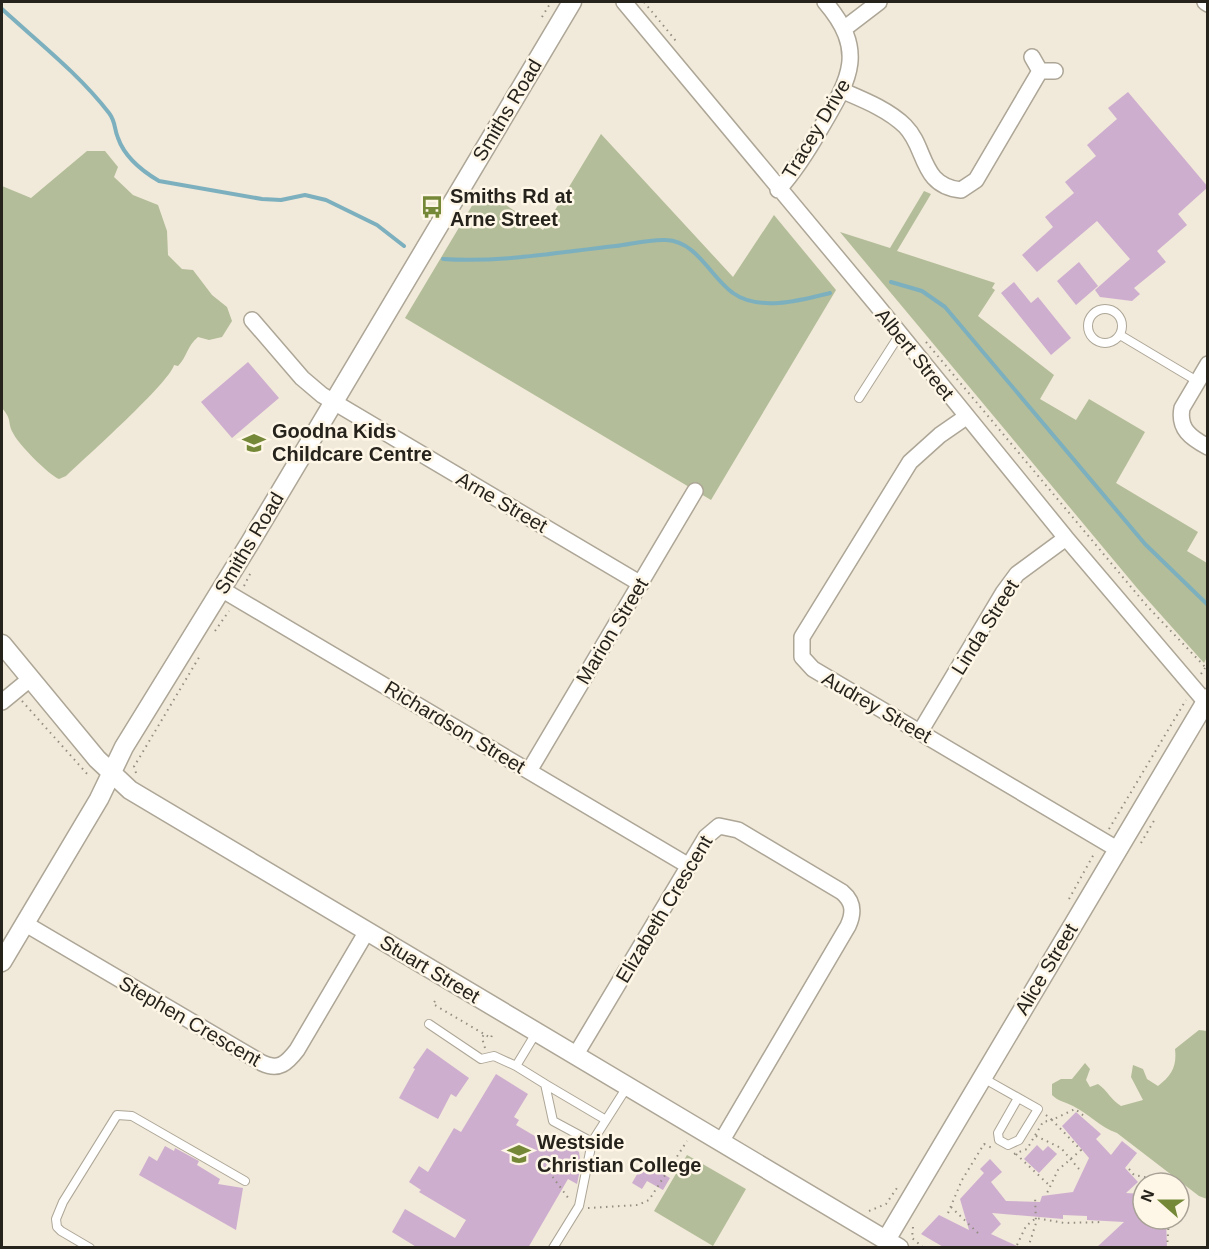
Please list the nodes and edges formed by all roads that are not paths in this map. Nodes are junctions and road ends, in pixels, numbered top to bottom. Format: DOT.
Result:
graph roads {
  1 [pos="572,2"];
  2 [pos="624,2"];
  3 [pos="825,2"];
  4 [pos="879,2"];
  5 [pos="845,28"];
  6 [pos="1032,57"];
  7 [pos="843,91"];
  8 [pos="778,190"];
  9 [pos="252,320"];
  10 [pos="900,334"];
  11 [pos="1120,335"];
  12 [pos="1208,364"];
  13 [pos="1197,381"];
  14 [pos="859,398"];
  15 [pos="332,402"];
  16 [pos="966,417"];
  17 [pos="1208,447"];
  18 [pos="696,491"];
  19 [pos="1066,538"];
  20 [pos="641,584"];
  21 [pos="229,594"];
  22 [pos="2,644"];
  23 [pos="30,679"];
  24 [pos="2,702"];
  25 [pos="1207,702"];
  26 [pos="920,732"];
  27 [pos="529,771"];
  28 [pos="111,773"];
  29 [pos="1110,845"];
  30 [pos="689,866"];
  31 [pos="24,923"];
  32 [pos="368,931"];
  33 [pos="2,962"];
  34 [pos="429,1024"];
  35 [pos="536,1033"];
  36 [pos="575,1056"];
  37 [pos="516,1066"];
  38 [pos="982,1077"];
  39 [pos="545,1084"];
  40 [pos="627,1087"];
  41 [pos="1018,1098"];
  42 [pos="606,1120"];
  43 [pos="592,1142"];
  44 [pos="721,1142"];
  45 [pos="245,1181"];
  46 [pos="892,1244"];
  47 [pos="90,1248"];
  48 [pos="553,1248"];
  1 -- 15 [label="street, Smiths Road"];
  2 -- 8 [label="street, Albert Street"];
  3 -- 5 [label="street, Tracey Drive"];
  4 -- 5 [label="street"];
  5 -- 7 [label="street, Tracey Drive"];
  6 -- 7 [label="street"];
  7 -- 8 [label="street, Tracey Drive"];
  8 -- 10 [label="street, Albert Street"];
  9 -- 15 [label="street, Arne Street"];
  10 -- 14 [label="lane"];
  10 -- 16 [label="street, Albert Street"];
  11 -- 11 [label="lane"];
  11 -- 13 [label="lane"];
  12 -- 13 [label="street"];
  13 -- 17 [label="street"];
  15 -- 20 [label="street, Arne Street"];
  15 -- 21 [label="street, Smiths Road"];
  16 -- 19 [label="street, Albert Street"];
  16 -- 26 [label="street, Audrey Street"];
  18 -- 20 [label="street, Marion Street"];
  19 -- 25 [label="street, Albert Street"];
  19 -- 26 [label="street, Linda Street"];
  20 -- 27 [label="street, Marion Street"];
  21 -- 27 [label="street, Richardson Street"];
  21 -- 28 [label="street, Smiths Road"];
  22 -- 23 [label="street, Stuart Street"];
  23 -- 24 [label="street"];
  23 -- 28 [label="street, Stuart Street"];
  25 -- 29 [label="street, Alice Street"];
  26 -- 29 [label="street, Audrey Street"];
  27 -- 30 [label="street, Richardson Street"];
  28 -- 31 [label="street, Smiths Road"];
  28 -- 32 [label="street, Stuart Street"];
  29 -- 38 [label="street, Alice Street"];
  30 -- 36 [label="street, Elizabeth Crescent"];
  30 -- 44 [label="street, Elizabeth Crescent"];
  31 -- 32 [label="street, Stephen Crescent"];
  31 -- 33 [label="street, Smiths Road"];
  32 -- 35 [label="street, Stuart Street"];
  34 -- 37 [label="lane"];
  35 -- 36 [label="street, Stuart Street"];
  35 -- 37 [label="lane"];
  36 -- 40 [label="street, Stuart Street"];
  37 -- 39 [label="lane"];
  38 -- 41 [label="lane"];
  38 -- 46 [label="street, Alice Street"];
  39 -- 42 [label="lane"];
  39 -- 43 [label="lane"];
  40 -- 42 [label="lane"];
  40 -- 44 [label="street, Stuart Street"];
  41 -- 41 [label="lane"];
  42 -- 43 [label="lane"];
  43 -- 48 [label="lane"];
  44 -- 46 [label="street, Stuart Street"];
  45 -- 47 [label="lane"];
}
